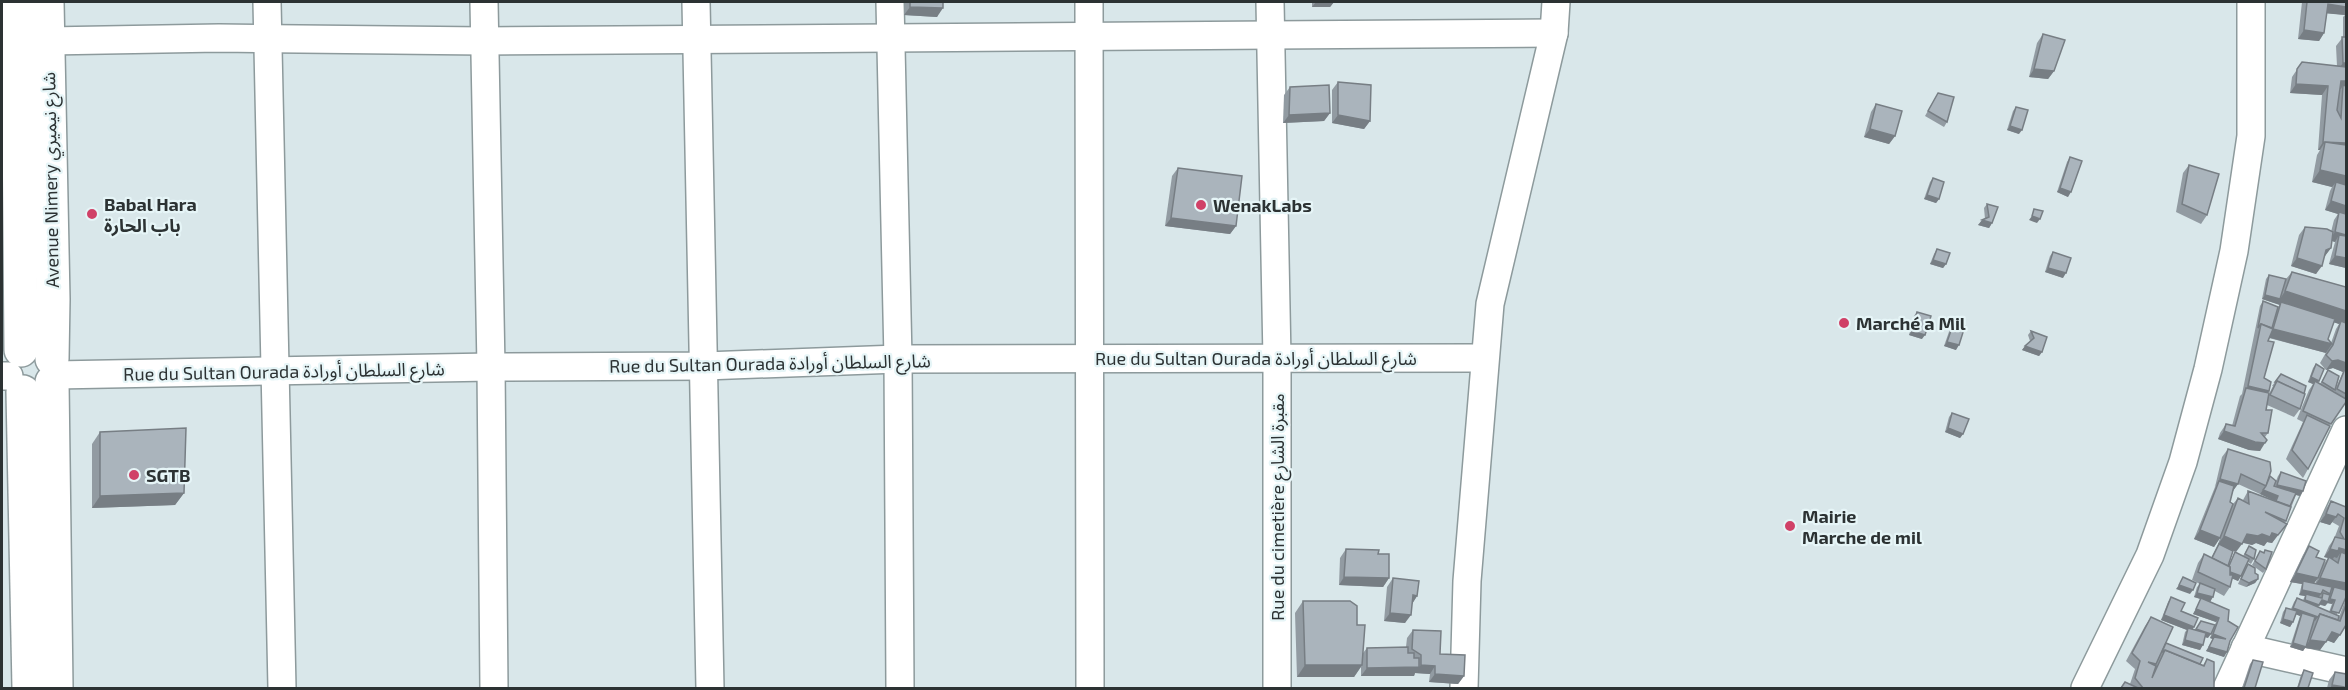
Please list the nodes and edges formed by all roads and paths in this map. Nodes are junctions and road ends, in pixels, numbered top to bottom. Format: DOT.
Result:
graph roads {
  1 [pos="18,2"];
  2 [pos="47,2"];
  3 [pos="267,2"];
  4 [pos="484,2"];
  5 [pos="696,2"];
  6 [pos="890,2"];
  7 [pos="1089,2"];
  8 [pos="1270,2"];
  9 [pos="1556,2"];
  10 [pos="2251,2"];
  11 [pos="1554,33"];
  12 [pos="1089,36"];
  13 [pos="1270,36"];
  14 [pos="891,38"];
  15 [pos="268,39"];
  16 [pos="697,39"];
  17 [pos="484,41"];
  18 [pos="23,42"];
  19 [pos="1091,357"];
  20 [pos="1277,358"];
  21 [pos="1484,358"];
  22 [pos="898,359"];
  23 [pos="705,366"];
  24 [pos="491,367"];
  25 [pos="275,371"];
  26 [pos="31,373"];
  27 [pos="2346,430"];
  28 [pos="2245,648"];
  29 [pos="2346,671"];
  30 [pos="29,688"];
  31 [pos="56,688"];
  32 [pos="282,688"];
  33 [pos="494,688"];
  34 [pos="710,688"];
  35 [pos="900,688"];
  36 [pos="1090,688"];
  37 [pos="1277,688"];
  38 [pos="1464,688"];
  39 [pos="2085,688"];
  40 [pos="2227,688"];
  1 -- 18 [label="main road, Avenue Nimery شارع نيميري"];
  2 -- 18 [label="main road, Avenue Nimery شارع نيميري"];
  3 -- 15 [label="street"];
  4 -- 17 [label="street"];
  5 -- 16 [label="street"];
  6 -- 14 [label="street"];
  7 -- 12 [label="street"];
  8 -- 13 [label="street, Rue du cimetière مقبرة الشارع"];
  9 -- 11 [label="street"];
  10 -- 39 [label="street"];
  11 -- 13 [label="street"];
  11 -- 21 [label="street"];
  12 -- 13 [label="street"];
  12 -- 14 [label="street"];
  12 -- 19 [label="street"];
  13 -- 20 [label="street, Rue du cimetière مقبرة الشارع"];
  14 -- 16 [label="street"];
  14 -- 22 [label="street"];
  15 -- 17 [label="street"];
  15 -- 18 [label="street"];
  15 -- 25 [label="street"];
  16 -- 17 [label="street"];
  16 -- 23 [label="street"];
  17 -- 24 [label="street"];
  18 -- 26 [label="main road, Avenue Nimery شارع نيميري"];
  19 -- 20 [label="street, Rue du Sultan Ourada شارع السلطان أورادة"];
  19 -- 22 [label="street, Rue du Sultan Ourada شارع السلطان أورادة"];
  19 -- 36 [label="street"];
  20 -- 21 [label="street, Rue du Sultan Ourada شارع السلطان أورادة"];
  20 -- 37 [label="street, Rue du cimetière مقبرة الشارع"];
  21 -- 38 [label="street"];
  22 -- 23 [label="street, Rue du Sultan Ourada شارع السلطان أورادة"];
  22 -- 35 [label="street"];
  23 -- 24 [label="street, Rue du Sultan Ourada شارع السلطان أورادة"];
  23 -- 34 [label="street"];
  24 -- 25 [label="street, Rue du Sultan Ourada شارع السلطان أورادة"];
  24 -- 33 [label="street"];
  25 -- 26 [label="street, Rue du Sultan Ourada شارع السلطان أورادة"];
  25 -- 32 [label="street"];
  26 -- 30 [label="main road, Avenue Nimery شارع نيميري"];
  26 -- 31 [label="main road, Avenue Nimery شارع نيميري"];
  27 -- 28 [label="street"];
  28 -- 29 [label="street"];
  28 -- 40 [label="street"];
}
